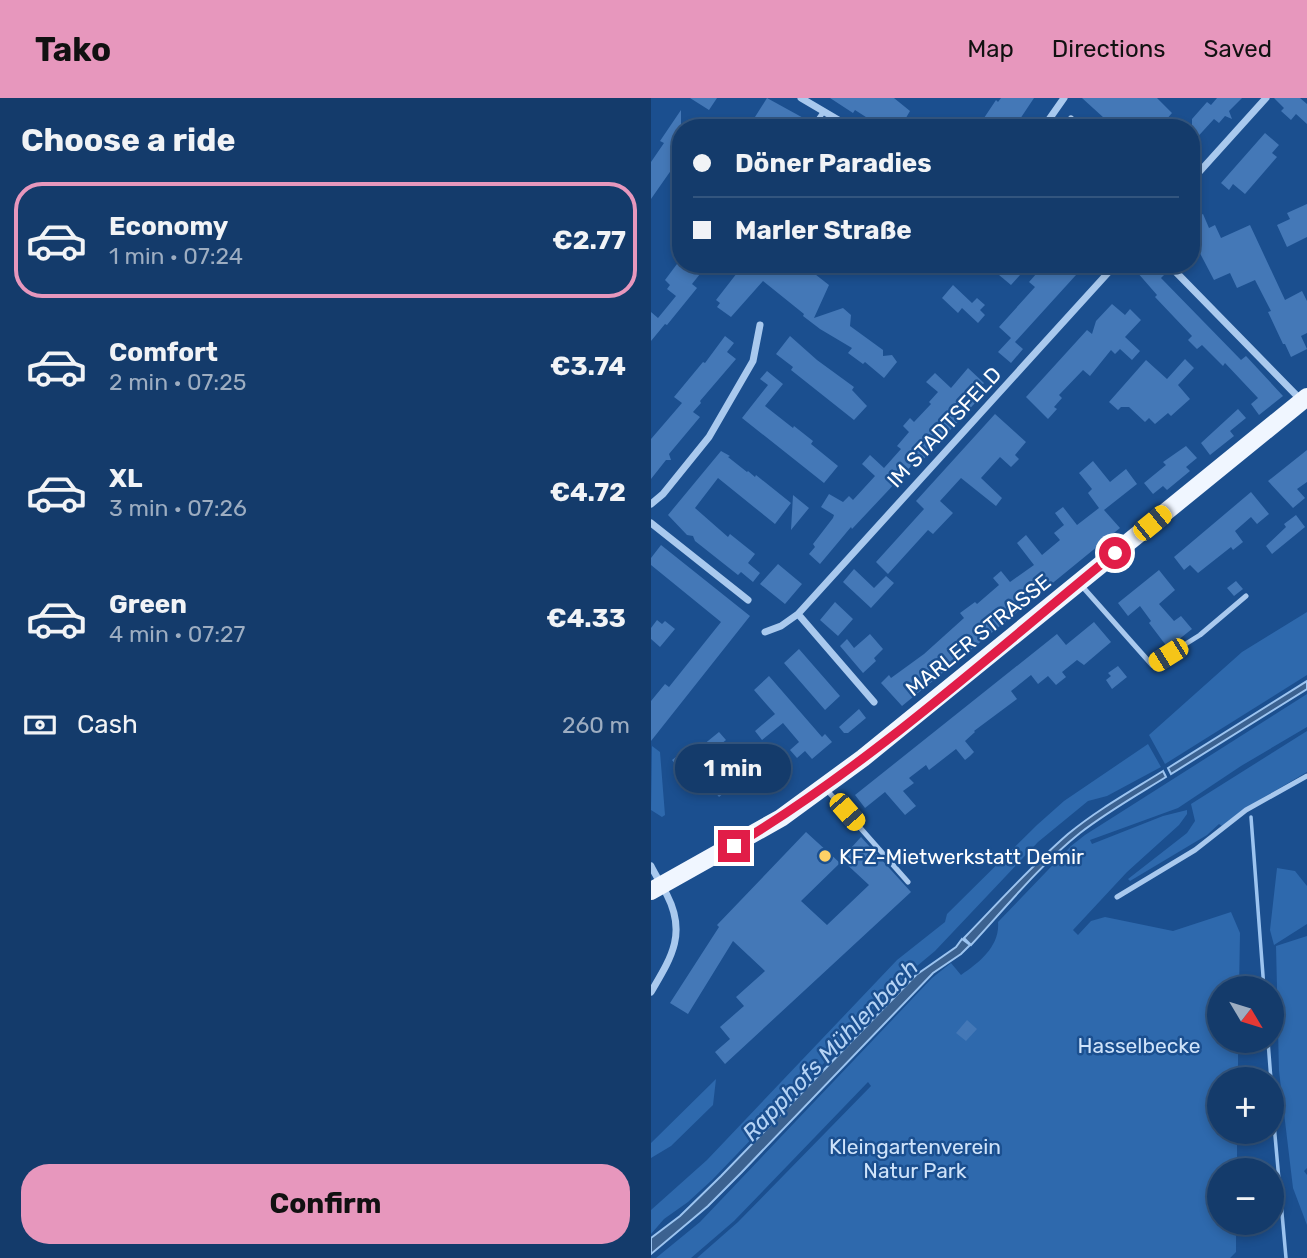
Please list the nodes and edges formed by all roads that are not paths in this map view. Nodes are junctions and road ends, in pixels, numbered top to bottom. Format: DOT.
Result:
graph roads {
  1 [pos="801,98"];
  2 [pos="1266,98"];
  3 [pos="1062,99"];
  4 [pos="824,111"];
  5 [pos="818,119"];
  6 [pos="837,119"];
  7 [pos="1049,119"];
  8 [pos="1200,171"];
  9 [pos="1107,273"];
  10 [pos="1177,273"];
  11 [pos="760,325"];
  12 [pos="1305,399"];
  13 [pos="651,504"];
  14 [pos="651,523"];
  15 [pos="1079,583"];
  16 [pos="1246,596"];
  17 [pos="748,600"];
  18 [pos="798,614"];
  19 [pos="765,632"];
  20 [pos="874,702"];
  21 [pos="1307,776"];
  22 [pos="824,786"];
  23 [pos="651,866"];
  24 [pos="908,882"];
  25 [pos="656,889"];
  26 [pos="1117,897"];
  27 [pos="651,992"];
  1 -- 4 [label="street"];
  2 -- 8 [label="street"];
  3 -- 7 [label="street"];
  4 -- 5 [label="lane"];
  4 -- 6 [label="street"];
  9 -- 18 [label="street, IM STADTSFELD"];
  10 -- 12 [label="street"];
  11 -- 13 [label="street"];
  12 -- 15 [label="main road, MARLER STRASSE"];
  14 -- 17 [label="street"];
  15 -- 16 [label="lane"];
  15 -- 22 [label="main road, MARLER STRASSE"];
  18 -- 19 [label="street, IM STADTSFELD"];
  18 -- 20 [label="street"];
  21 -- 26 [label="lane"];
  22 -- 24 [label="lane"];
  22 -- 25 [label="main road, MARLER STRASSE"];
  23 -- 25 [label="street"];
  25 -- 27 [label="street"];
}
